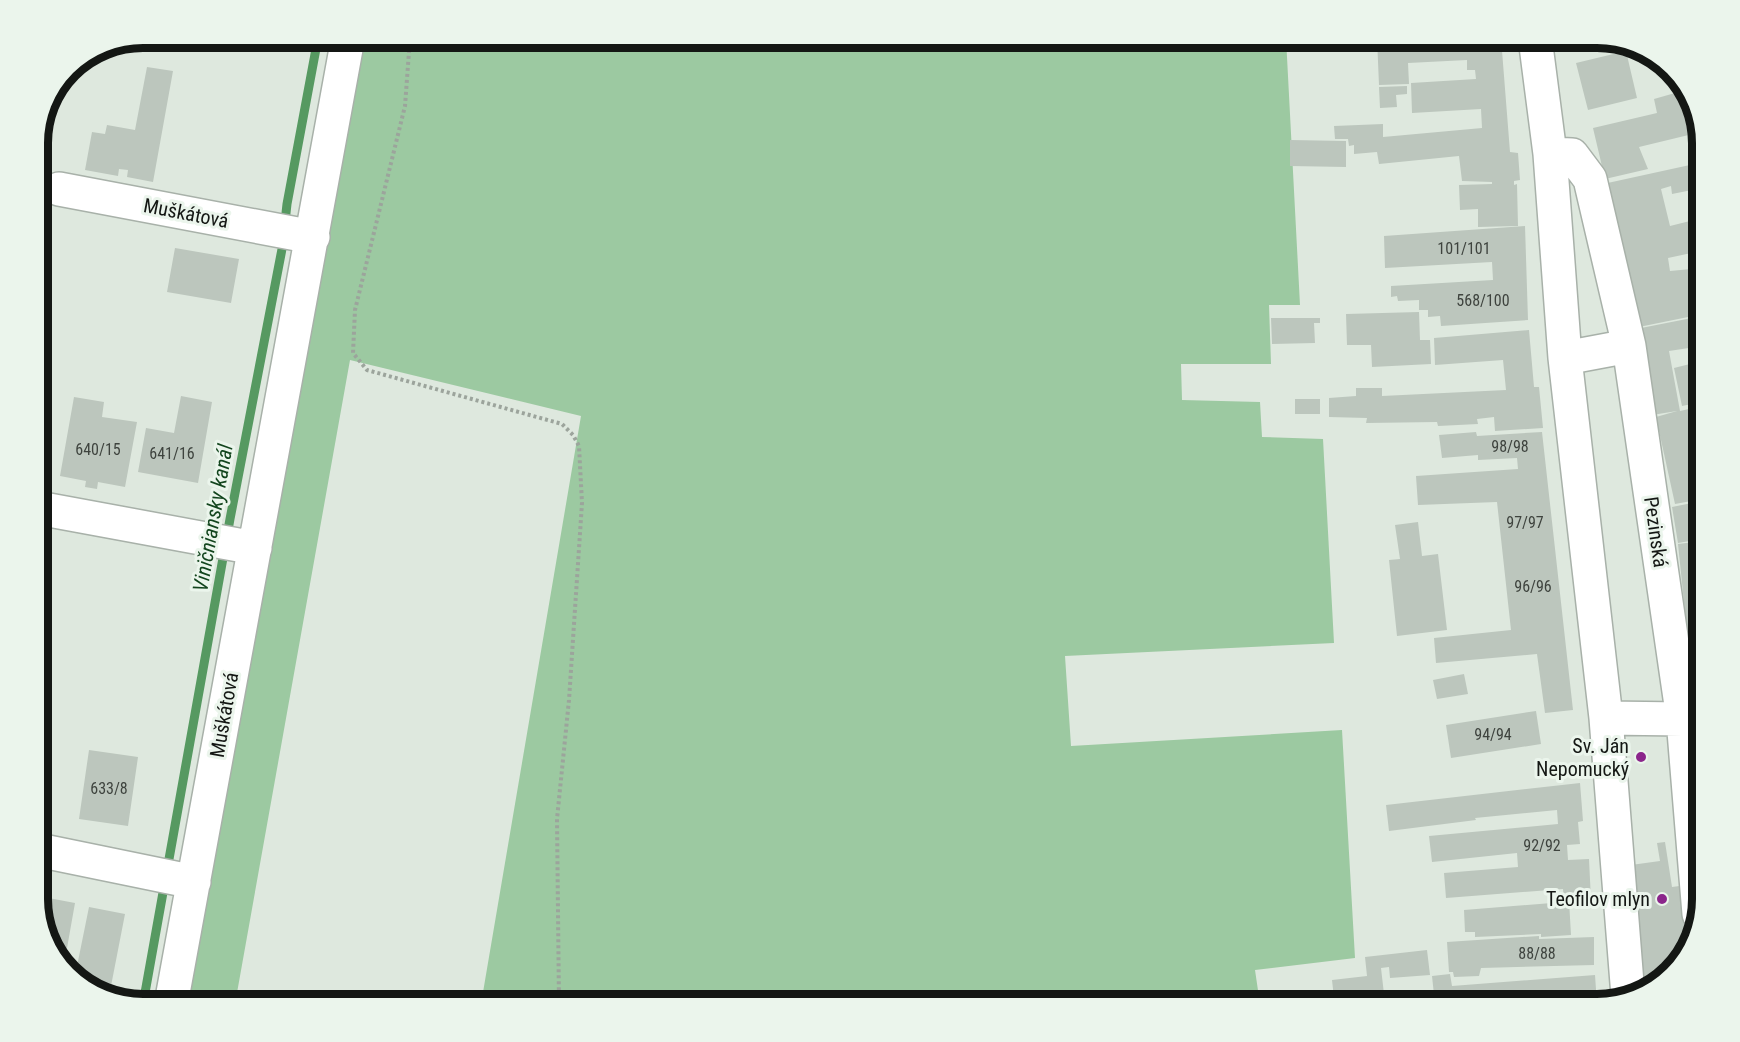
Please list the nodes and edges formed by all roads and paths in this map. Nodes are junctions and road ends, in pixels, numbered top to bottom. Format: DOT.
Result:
graph roads {
  1 [pos="346,48"];
  2 [pos="409,48"];
  3 [pos="1536,48"];
  4 [pos="1550,154"];
  5 [pos="59,189"];
  6 [pos="313,237"];
  7 [pos="1629,346"];
  8 [pos="1565,358"];
  9 [pos="48,510"];
  10 [pos="255,548"];
  11 [pos="1606,718"];
  12 [pos="1683,719"];
  13 [pos="1692,829"];
  14 [pos="48,852"];
  15 [pos="194,882"];
  16 [pos="1627,989"];
  17 [pos="173,994"];
  18 [pos="559,994"];
  1 -- 6 [label="street, Muškátová"];
  2 -- 18 [label="path"];
  3 -- 4 [label="street"];
  4 -- 7 [label="street, Pezinská"];
  4 -- 8 [label="street"];
  5 -- 6 [label="street, Muškátová"];
  6 -- 10 [label="street, Muškátová"];
  7 -- 8 [label="street"];
  7 -- 12 [label="street, Pezinská"];
  8 -- 11 [label="street"];
  9 -- 10 [label="street"];
  10 -- 15 [label="street, Muškátová"];
  11 -- 12 [label="street"];
  11 -- 16 [label="street"];
  12 -- 13 [label="street, Pezinská"];
  14 -- 15 [label="street"];
  15 -- 17 [label="street, Muškátová"];
}
